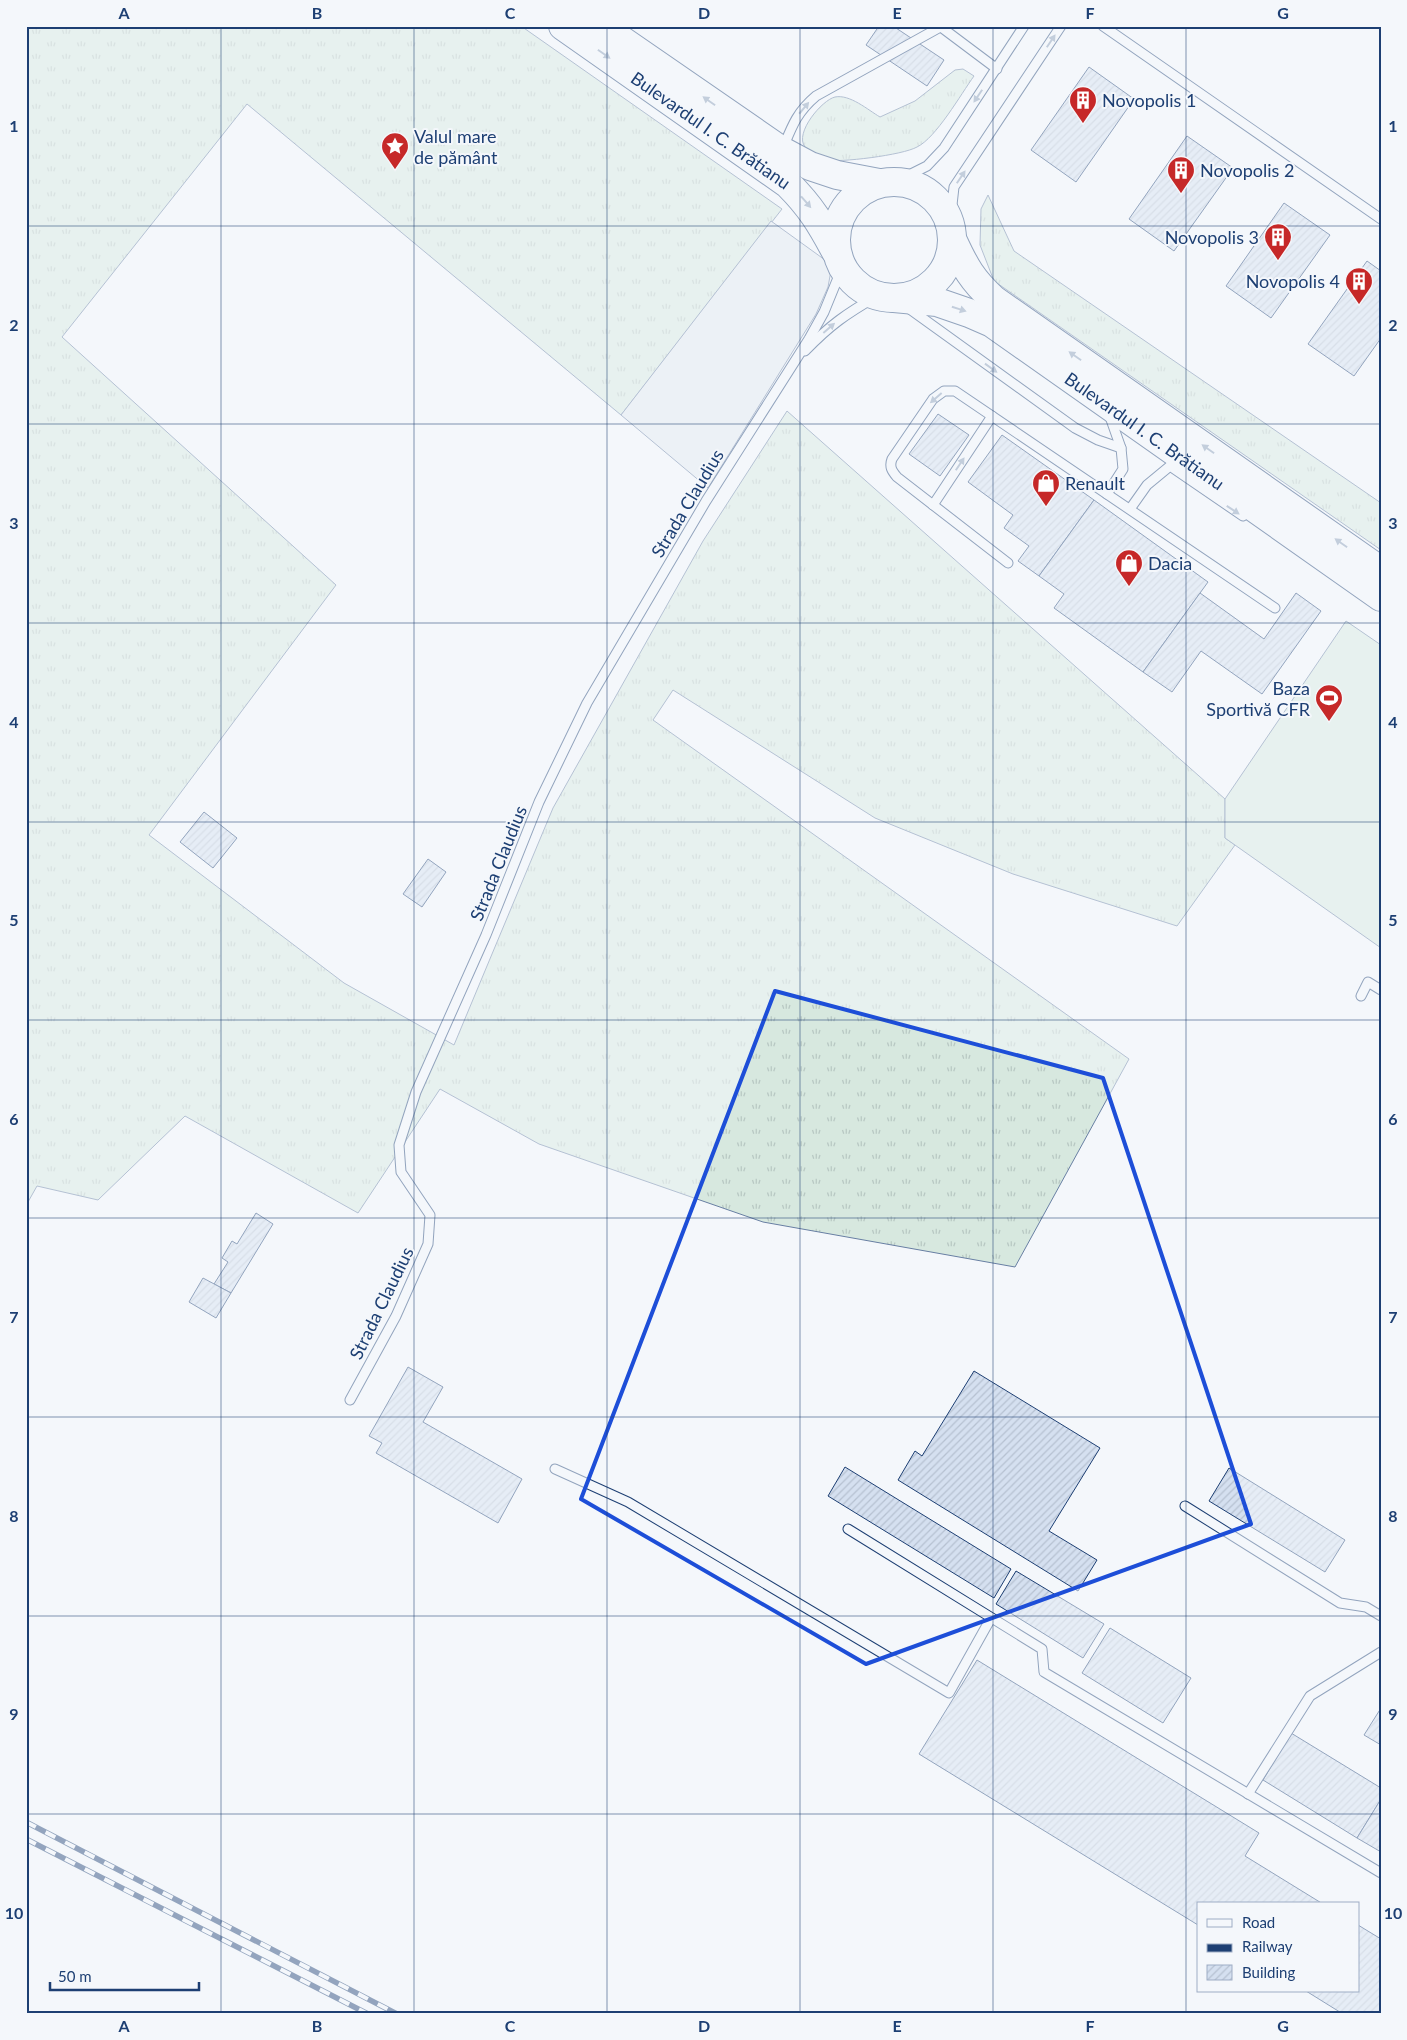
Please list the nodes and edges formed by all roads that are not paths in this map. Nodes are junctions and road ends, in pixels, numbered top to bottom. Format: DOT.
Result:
graph roads {
  1 [pos="564,26"];
  2 [pos="601,26"];
  3 [pos="1024,26"];
  4 [pos="1061,26"];
  5 [pos="1103,26"];
  6 [pos="941,27"];
  7 [pos="997,69"];
  8 [pos="782,151"];
  9 [pos="888,182"];
  10 [pos="1381,220"];
  11 [pos="951,232"];
  12 [pos="840,261"];
  13 [pos="886,297"];
  14 [pos="794,362"];
  15 [pos="1106,404"];
  16 [pos="992,416"];
  17 [pos="1120,448"];
  18 [pos="1107,494"];
  19 [pos="933,505"];
  20 [pos="1130,509"];
  21 [pos="1251,521"];
  22 [pos="1296,549"];
  23 [pos="1008,563"];
  24 [pos="1378,586"];
  25 [pos="1275,608"];
  26 [pos="1381,990"];
  27 [pos="1361,996"];
  28 [pos="350,1400"];
  29 [pos="555,1469"];
  30 [pos="1185,1506"];
  31 [pos="848,1529"];
  32 [pos="1381,1616"];
  33 [pos="991,1618"];
  34 [pos="1381,1652"];
  35 [pos="1248,1794"];
  36 [pos="1381,1874"];
  1 -- 12 [label="main road, Bulevardul I. C. Brătianu, one-way"];
  8 -- 2 [label="main road, Bulevardul I. C. Brătianu, one-way"];
  3 -- 7 [label="lane"];
  11 -- 4 [label="lane, one-way"];
  5 -- 10 [label="lane"];
  6 -- 7 [label="lane"];
  8 -- 6 [label="lane, one-way"];
  7 -- 9 [label="lane, one-way"];
  8 -- 9 [label="main road, Bulevardul I. C. Brătianu"];
  9 -- 11 [label="main road"];
  9 -- 12 [label="main road"];
  11 -- 13 [label="main road"];
  24 -- 11 [label="main road, Bulevardul I. C. Brătianu, one-way"];
  12 -- 13 [label="main road"];
  12 -- 14 [label="lane, Strada Claudius"];
  14 -- 13 [label="lane, Strada Claudius, one-way"];
  13 -- 15 [label="main road, Bulevardul I. C. Brătianu, one-way"];
  13 -- 17 [label="lane, one-way"];
  14 -- 28 [label="lane, Strada Claudius"];
  15 -- 17 [label="lane"];
  15 -- 24 [label="main road, Bulevardul I. C. Brătianu"];
  16 -- 18 [label="lane"];
  19 -- 16 [label="lane, one-way"];
  16 -- 19 [label="lane, one-way"];
  17 -- 18 [label="lane"];
  18 -- 20 [label="lane"];
  19 -- 23 [label="lane"];
  20 -- 21 [label="lane, one-way"];
  20 -- 25 [label="lane"];
  22 -- 24 [label="lane"];
  26 -- 27 [label="lane"];
  29 -- 33 [label="lane"];
  30 -- 32 [label="lane"];
  31 -- 33 [label="lane"];
  33 -- 35 [label="lane"];
  34 -- 35 [label="lane"];
  35 -- 36 [label="lane"];
}
